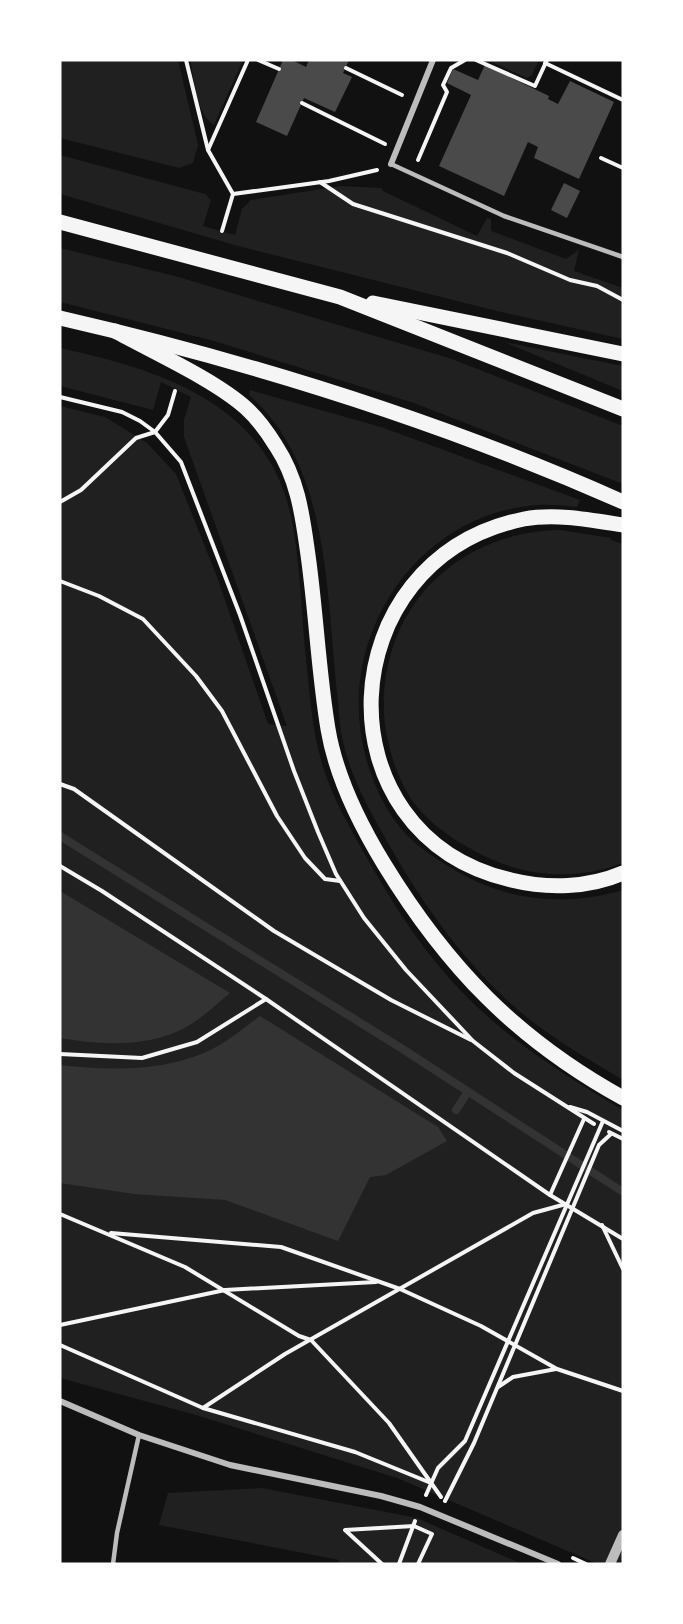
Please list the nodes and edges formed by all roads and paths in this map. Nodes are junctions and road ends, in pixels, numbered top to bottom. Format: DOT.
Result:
graph roads {
  1 [pos="186,60"];
  2 [pos="248,60"];
  3 [pos="258,60"];
  4 [pos="433,60"];
  5 [pos="465,60"];
  6 [pos="476,60"];
  7 [pos="546,62"];
  8 [pos="346,68"];
  9 [pos="279,69"];
  10 [pos="404,96"];
  11 [pos="623,100"];
  12 [pos="302,103"];
  13 [pos="387,145"];
  14 [pos="208,150"];
  15 [pos="601,158"];
  16 [pos="418,160"];
  17 [pos="391,164"];
  18 [pos="623,168"];
  19 [pos="320,182"];
  20 [pos="233,194"];
  21 [pos="60,222"];
  22 [pos="222,231"];
  23 [pos="623,257"];
  24 [pos="340,297"];
  25 [pos="623,300"];
  26 [pos="60,318"];
  27 [pos="115,331"];
  28 [pos="623,354"];
  29 [pos="175,391"];
  30 [pos="60,397"];
  31 [pos="623,410"];
  32 [pos="155,432"];
  33 [pos="60,502"];
  34 [pos="623,502"];
  35 [pos="623,525"];
  36 [pos="60,581"];
  37 [pos="60,784"];
  38 [pos="60,866"];
  39 [pos="623,873"];
  40 [pos="341,881"];
  41 [pos="266,999"];
  42 [pos="473,1041"];
  43 [pos="60,1054"];
  44 [pos="623,1098"];
  45 [pos="567,1106"];
  46 [pos="584,1119"];
  47 [pos="603,1120"];
  48 [pos="594,1124"];
  49 [pos="623,1131"];
  50 [pos="623,1140"];
  51 [pos="550,1195"];
  52 [pos="567,1204"];
  53 [pos="573,1207"];
  54 [pos="60,1214"];
  55 [pos="602,1224"];
  56 [pos="106,1232"];
  57 [pos="623,1239"];
  58 [pos="623,1269"];
  59 [pos="378,1282"];
  60 [pos="400,1289"];
  61 [pos="225,1290"];
  62 [pos="60,1324"];
  63 [pos="311,1340"];
  64 [pos="508,1340"];
  65 [pos="60,1345"];
  66 [pos="515,1345"];
  67 [pos="557,1369"];
  68 [pos="498,1387"];
  69 [pos="623,1391"];
  70 [pos="60,1401"];
  71 [pos="204,1408"];
  72 [pos="139,1435"];
  73 [pos="431,1483"];
  74 [pos="426,1495"];
  75 [pos="414,1526"];
  76 [pos="623,1535"];
  77 [pos="113,1564"];
  78 [pos="382,1564"];
  79 [pos="399,1564"];
  80 [pos="418,1564"];
  81 [pos="558,1564"];
  82 [pos="610,1564"];
  1 -- 14 [label="path"];
  2 -- 14 [label="path"];
  3 -- 9 [label="path"];
  4 -- 17 [label="street"];
  5 -- 16 [label="path"];
  6 -- 7 [label="path"];
  7 -- 11 [label="path"];
  8 -- 10 [label="path"];
  12 -- 13 [label="path"];
  14 -- 20 [label="path"];
  15 -- 18 [label="path"];
  17 -- 19 [label="path"];
  17 -- 23 [label="lane"];
  19 -- 20 [label="path"];
  19 -- 25 [label="path"];
  20 -- 22 [label="path"];
  21 -- 24 [label="main road"];
  24 -- 28 [label="main road"];
  24 -- 31 [label="main road"];
  26 -- 27 [label="main road"];
  27 -- 34 [label="main road"];
  27 -- 44 [label="main road"];
  29 -- 32 [label="path"];
  30 -- 32 [label="path"];
  32 -- 33 [label="path"];
  32 -- 40 [label="path"];
  35 -- 39 [label="main road"];
  36 -- 40 [label="path"];
  37 -- 42 [label="path"];
  38 -- 41 [label="path"];
  40 -- 42 [label="path"];
  41 -- 43 [label="path"];
  41 -- 51 [label="path"];
  42 -- 45 [label="path"];
  45 -- 46 [label="path"];
  45 -- 47 [label="path"];
  46 -- 48 [label="path"];
  46 -- 51 [label="path"];
  47 -- 49 [label="path"];
  47 -- 52 [label="path"];
  50 -- 53 [label="path"];
  51 -- 52 [label="path"];
  52 -- 53 [label="path"];
  52 -- 60 [label="path"];
  52 -- 64 [label="path"];
  53 -- 55 [label="path"];
  53 -- 66 [label="path"];
  54 -- 56 [label="path"];
  55 -- 57 [label="path"];
  55 -- 58 [label="path"];
  56 -- 59 [label="path"];
  56 -- 61 [label="path"];
  59 -- 60 [label="path"];
  59 -- 61 [label="path"];
  60 -- 63 [label="path"];
  60 -- 64 [label="path"];
  61 -- 62 [label="path"];
  61 -- 63 [label="path"];
  63 -- 71 [label="path"];
  63 -- 73 [label="path"];
  64 -- 66 [label="path"];
  64 -- 73 [label="path"];
  65 -- 71 [label="path"];
  66 -- 67 [label="path"];
  66 -- 68 [label="path"];
  67 -- 68 [label="path"];
  67 -- 69 [label="path"];
  68 -- 73 [label="path"];
  70 -- 72 [label="street"];
  71 -- 73 [label="path"];
  72 -- 77 [label="lane"];
  72 -- 81 [label="street"];
  73 -- 74 [label="path"];
  75 -- 78 [label="path"];
  75 -- 79 [label="path"];
  75 -- 80 [label="path"];
  76 -- 82 [label="street"];
}
